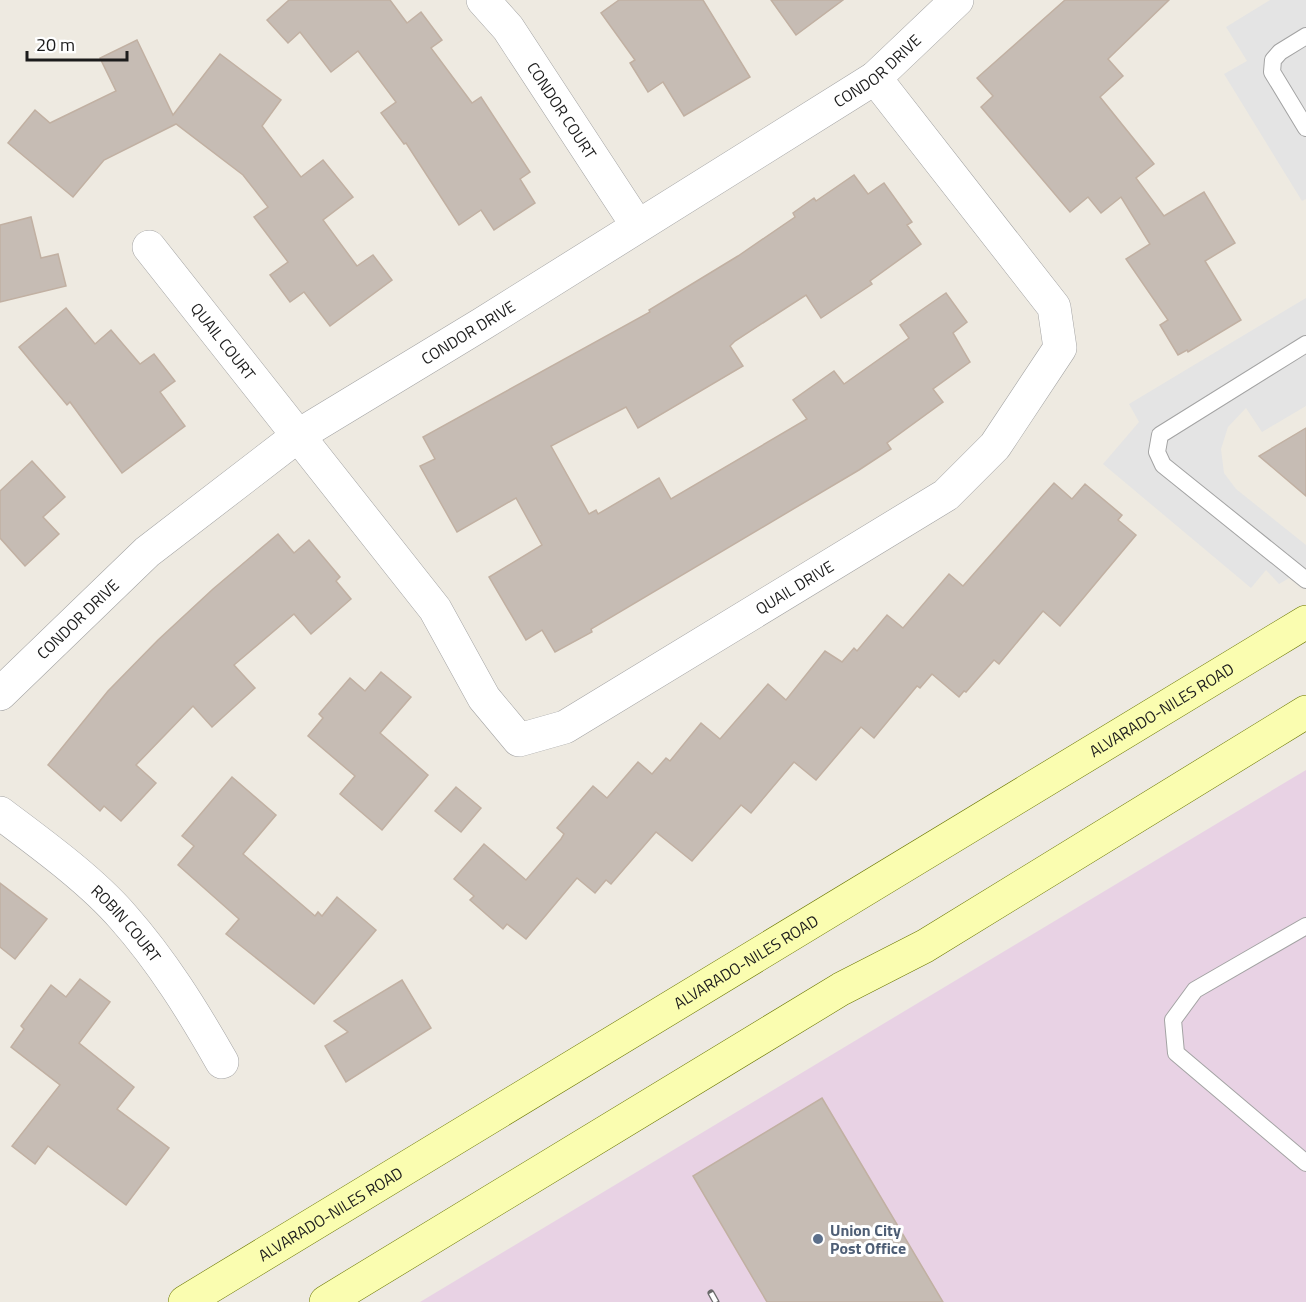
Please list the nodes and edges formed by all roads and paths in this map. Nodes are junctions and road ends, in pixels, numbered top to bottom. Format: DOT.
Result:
graph roads {
  1 [pos="483,0"];
  2 [pos="957,0"];
  3 [pos="1306,36"];
  4 [pos="875,78"];
  5 [pos="1306,128"];
  6 [pos="637,225"];
  7 [pos="149,247"];
  8 [pos="1306,344"];
  9 [pos="299,435"];
  10 [pos="1306,580"];
  11 [pos="1306,622"];
  12 [pos="0,694"];
  13 [pos="1306,711"];
  14 [pos="0,813"];
  15 [pos="1306,926"];
  16 [pos="222,1062"];
  17 [pos="1306,1163"];
  18 [pos="185,1302"];
  19 [pos="326,1302"];
  1 -- 6 [label="street, CONDOR COURT"];
  2 -- 4 [label="street, CONDOR DRIVE"];
  3 -- 5 [label="lane"];
  4 -- 6 [label="street, CONDOR DRIVE"];
  4 -- 9 [label="street, QUAIL DRIVE"];
  6 -- 9 [label="street, CONDOR DRIVE"];
  7 -- 9 [label="street, QUAIL COURT"];
  8 -- 10 [label="lane"];
  9 -- 12 [label="street, CONDOR DRIVE"];
  11 -- 18 [label="main road, ALVARADO-NILES ROAD"];
  13 -- 19 [label="main road"];
  14 -- 16 [label="street, ROBIN COURT"];
  15 -- 17 [label="lane"];
}
